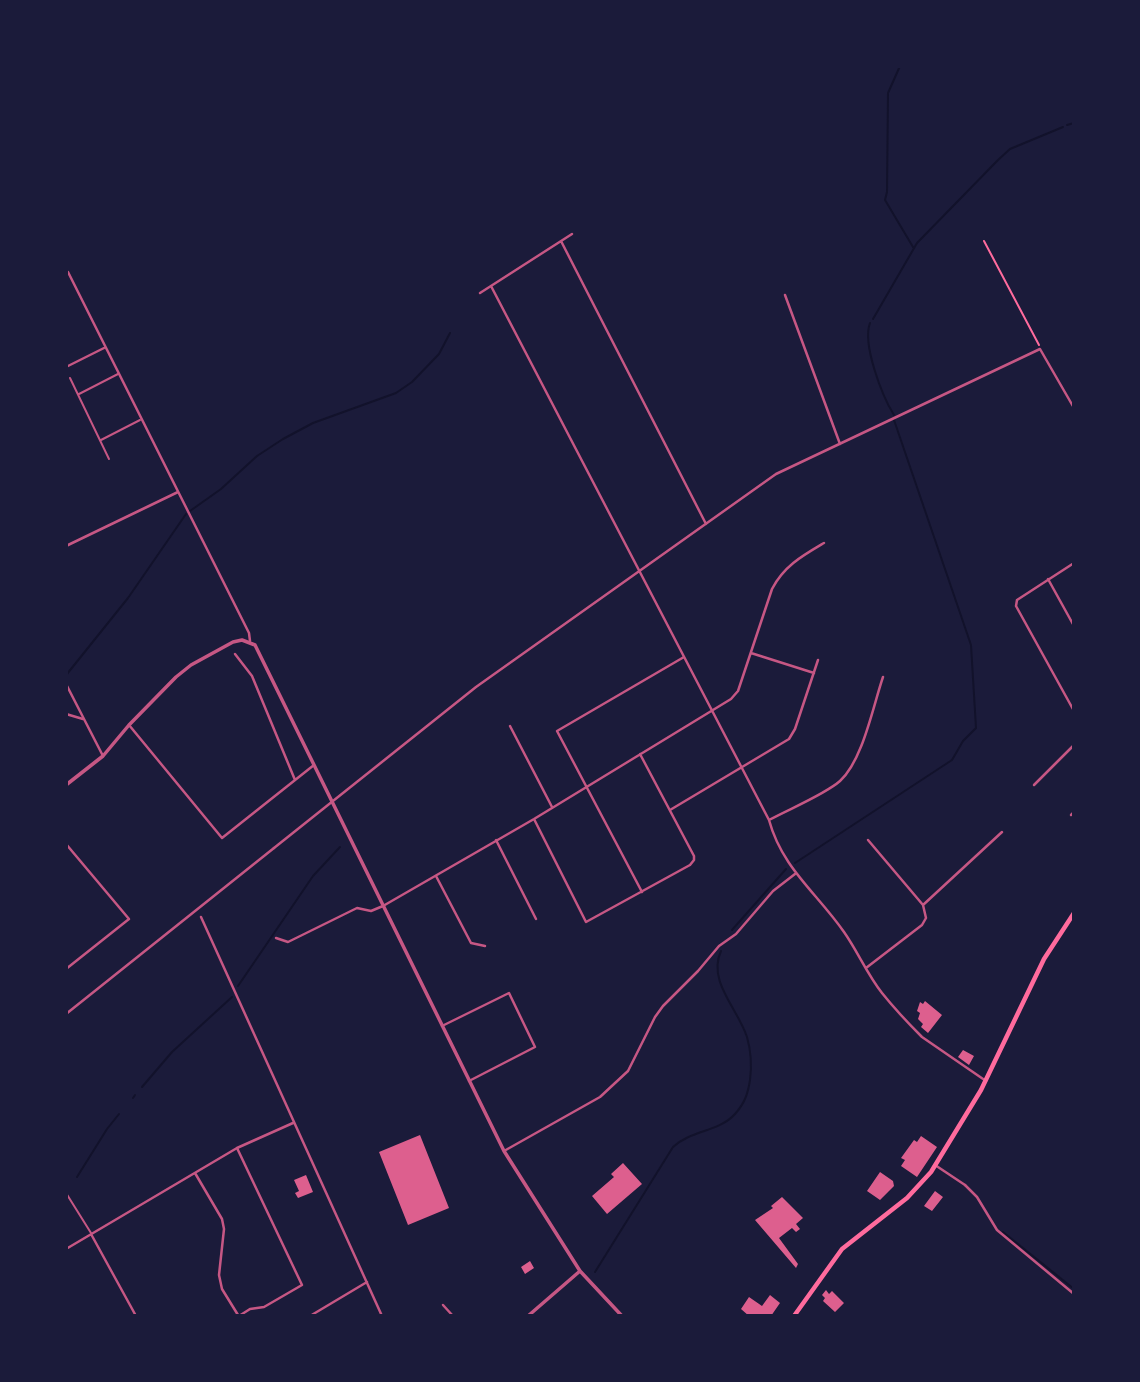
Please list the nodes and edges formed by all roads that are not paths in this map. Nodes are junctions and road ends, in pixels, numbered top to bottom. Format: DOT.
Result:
graph roads {
  1 [pos="572,234"];
  2 [pos="561,241"];
  3 [pos="68,272"];
  4 [pos="491,286"];
  5 [pos="480,293"];
  6 [pos="785,295"];
  7 [pos="104,348"];
  8 [pos="66,367"];
  9 [pos="118,374"];
  10 [pos="69,378"];
  11 [pos="78,394"];
  12 [pos="1073,408"];
  13 [pos="140,420"];
  14 [pos="100,440"];
  15 [pos="840,444"];
  16 [pos="109,459"];
  17 [pos="178,492"];
  18 [pos="706,524"];
  19 [pos="824,543"];
  20 [pos="66,546"];
  21 [pos="1073,563"];
  22 [pos="639,572"];
  23 [pos="1048,579"];
  24 [pos="1073,626"];
  25 [pos="250,641"];
  26 [pos="751,653"];
  27 [pos="235,654"];
  28 [pos="684,657"];
  29 [pos="818,660"];
  30 [pos="814,673"];
  31 [pos="883,677"];
  32 [pos="66,684"];
  33 [pos="713,710"];
  34 [pos="1073,711"];
  35 [pos="66,715"];
  36 [pos="83,718"];
  37 [pos="129,725"];
  38 [pos="510,726"];
  39 [pos="1073,745"];
  40 [pos="640,754"];
  41 [pos="103,755"];
  42 [pos="314,765"];
  43 [pos="742,767"];
  44 [pos="295,780"];
  45 [pos="66,785"];
  46 [pos="1034,785"];
  47 [pos="586,786"];
  48 [pos="332,801"];
  49 [pos="552,807"];
  50 [pos="670,810"];
  51 [pos="534,818"];
  52 [pos="769,820"];
  53 [pos="1002,832"];
  54 [pos="496,840"];
  55 [pos="868,840"];
  56 [pos="66,844"];
  57 [pos="795,874"];
  58 [pos="436,876"];
  59 [pos="642,892"];
  60 [pos="923,905"];
  61 [pos="383,906"];
  62 [pos="1073,913"];
  63 [pos="201,917"];
  64 [pos="536,919"];
  65 [pos="276,938"];
  66 [pos="485,946"];
  67 [pos="866,968"];
  68 [pos="66,969"];
  69 [pos="66,1014"];
  70 [pos="442,1026"];
  71 [pos="469,1081"];
  72 [pos="986,1082"];
  73 [pos="294,1122"];
  74 [pos="237,1148"];
  75 [pos="504,1151"];
  76 [pos="935,1165"];
  77 [pos="195,1173"];
  78 [pos="66,1193"];
  79 [pos="91,1234"];
  80 [pos="66,1249"];
  81 [pos="580,1271"];
  82 [pos="367,1282"];
  83 [pos="1073,1294"];
  84 [pos="443,1305"];
  85 [pos="136,1315"];
  86 [pos="238,1315"];
  87 [pos="310,1315"];
  88 [pos="382,1315"];
  89 [pos="453,1315"];
  90 [pos="528,1315"];
  91 [pos="622,1315"];
  92 [pos="794,1315"];
  1 -- 2 [label="street"];
  2 -- 4 [label="street"];
  2 -- 18 [label="street"];
  3 -- 7 [label="street"];
  4 -- 5 [label="street"];
  4 -- 22 [label="street"];
  6 -- 15 [label="street"];
  7 -- 8 [label="street"];
  7 -- 9 [label="street"];
  9 -- 11 [label="lane"];
  9 -- 13 [label="street"];
  10 -- 11 [label="lane"];
  11 -- 14 [label="lane"];
  12 -- 15 [label="street"];
  13 -- 14 [label="lane"];
  13 -- 17 [label="street"];
  14 -- 16 [label="lane"];
  15 -- 18 [label="street"];
  17 -- 20 [label="street"];
  17 -- 25 [label="street"];
  18 -- 22 [label="street"];
  19 -- 26 [label="street"];
  21 -- 23 [label="street"];
  22 -- 28 [label="street"];
  22 -- 48 [label="street"];
  23 -- 24 [label="street"];
  23 -- 34 [label="street"];
  25 -- 37 [label="street"];
  25 -- 42 [label="street"];
  26 -- 30 [label="street"];
  26 -- 33 [label="street"];
  27 -- 44 [label="street"];
  28 -- 33 [label="street"];
  28 -- 47 [label="street"];
  29 -- 30 [label="street"];
  30 -- 43 [label="street"];
  31 -- 52 [label="street"];
  32 -- 36 [label="street"];
  33 -- 40 [label="street"];
  33 -- 43 [label="street"];
  35 -- 36 [label="street"];
  36 -- 41 [label="street"];
  37 -- 41 [label="street"];
  37 -- 44 [label="street"];
  38 -- 49 [label="street"];
  39 -- 46 [label="street"];
  40 -- 47 [label="street"];
  40 -- 50 [label="street"];
  41 -- 45 [label="street"];
  42 -- 44 [label="street"];
  42 -- 48 [label="street"];
  43 -- 50 [label="street"];
  43 -- 52 [label="street"];
  47 -- 49 [label="street"];
  47 -- 59 [label="street"];
  48 -- 61 [label="street"];
  48 -- 69 [label="street"];
  49 -- 51 [label="street"];
  50 -- 59 [label="street"];
  51 -- 54 [label="street"];
  51 -- 59 [label="street"];
  52 -- 57 [label="street"];
  53 -- 60 [label="street"];
  54 -- 58 [label="street"];
  54 -- 64 [label="street"];
  55 -- 60 [label="street"];
  56 -- 68 [label="street"];
  57 -- 67 [label="street"];
  57 -- 75 [label="street"];
  58 -- 61 [label="street"];
  58 -- 66 [label="street"];
  60 -- 67 [label="street"];
  61 -- 65 [label="street"];
  61 -- 70 [label="street"];
  62 -- 72 [label="main road"];
  63 -- 73 [label="street"];
  67 -- 72 [label="street"];
  70 -- 71 [label="street"];
  70 -- 71 [label="street"];
  71 -- 75 [label="street"];
  72 -- 76 [label="main road"];
  73 -- 74 [label="street"];
  73 -- 82 [label="street"];
  74 -- 77 [label="street"];
  74 -- 86 [label="street"];
  75 -- 81 [label="street"];
  76 -- 83 [label="street"];
  76 -- 92 [label="main road"];
  77 -- 79 [label="street"];
  77 -- 86 [label="street"];
  78 -- 79 [label="lane"];
  79 -- 80 [label="street"];
  79 -- 85 [label="street"];
  81 -- 90 [label="street"];
  81 -- 91 [label="street"];
  82 -- 87 [label="street"];
  82 -- 88 [label="street"];
  84 -- 89 [label="street"];
}
